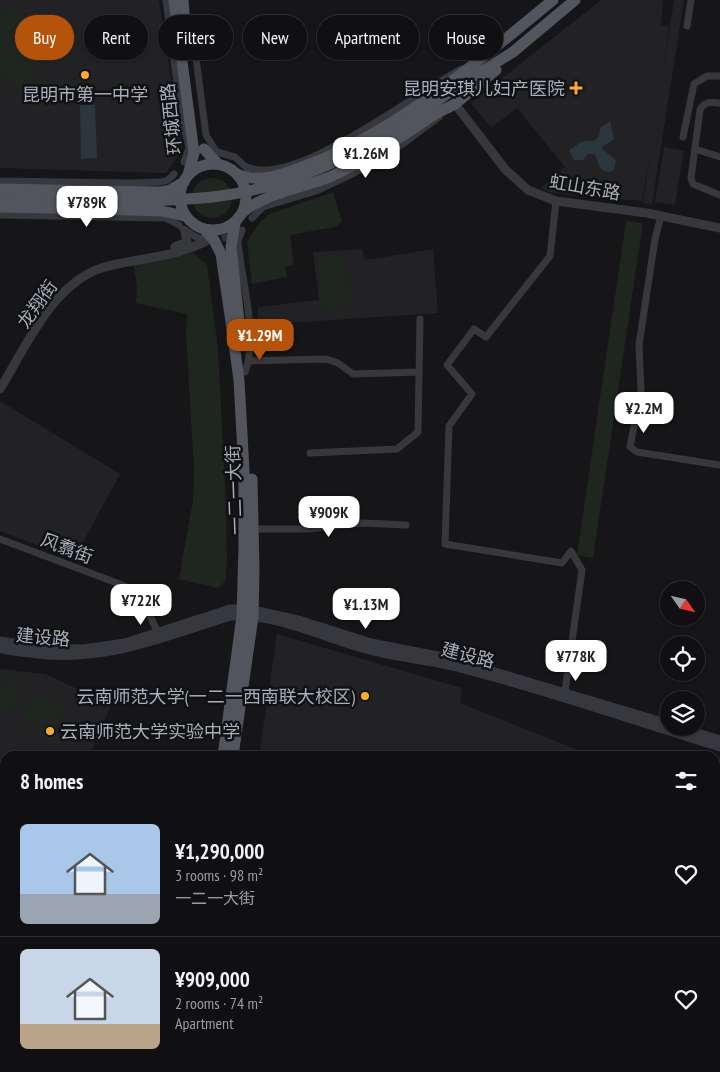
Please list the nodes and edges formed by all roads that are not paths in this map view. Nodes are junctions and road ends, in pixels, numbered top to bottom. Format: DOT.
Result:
graph roads {
  1 [pos="166,0"];
  2 [pos="174,0"];
  3 [pos="183,0"];
  4 [pos="553,0"];
  5 [pos="575,0"];
  6 [pos="691,0"];
  7 [pos="687,26"];
  8 [pos="503,41"];
  9 [pos="513,52"];
  10 [pos="477,60"];
  11 [pos="478,60"];
  12 [pos="483,60"];
  13 [pos="720,76"];
  14 [pos="452,90"];
  15 [pos="720,103"];
  16 [pos="455,104"];
  17 [pos="683,137"];
  18 [pos="695,149"];
  19 [pos="200,154"];
  20 [pos="720,157"];
  21 [pos="218,164"];
  22 [pos="245,171"];
  23 [pos="186,179"];
  24 [pos="0,181"];
  25 [pos="0,189"];
  26 [pos="720,196"];
  27 [pos="0,198"];
  28 [pos="556,200"];
  29 [pos="256,206"];
  30 [pos="0,207"];
  31 [pos="0,215"];
  32 [pos="248,215"];
  33 [pos="661,216"];
  34 [pos="181,223"];
  35 [pos="720,228"];
  36 [pos="238,229"];
  37 [pos="207,237"];
  38 [pos="420,319"];
  39 [pos="247,367"];
  40 [pos="419,372"];
  41 [pos="0,380"];
  42 [pos="0,389"];
  43 [pos="310,453"];
  44 [pos="720,465"];
  45 [pos="406,525"];
  46 [pos="253,530"];
  47 [pos="0,539"];
  48 [pos="248,613"];
  49 [pos="158,633"];
  50 [pos="0,641"];
  51 [pos="0,648"];
  52 [pos="565,691"];
  53 [pos="660,721"];
  54 [pos="705,735"];
  55 [pos="720,740"];
  56 [pos="720,747"];
  57 [pos="225,751"];
  58 [pos="234,751"];
  1 -- 19 [label="street"];
  2 -- 19 [label="main road, 环城西路"];
  3 -- 19 [label="main road, 环城西路"];
  4 -- 8 [label="main road"];
  5 -- 9 [label="main road"];
  6 -- 7 [label="street"];
  9 -- 14 [label="main road"];
  9 -- 16 [label="main road"];
  10 -- 22 [label="street"];
  11 -- 22 [label="main road, bridge"];
  12 -- 14 [label="main road"];
  13 -- 17 [label="street"];
  14 -- 27 [label="main road, bridge"];
  15 -- 18 [label="street"];
  16 -- 28 [label="street, 虹山东路"];
  16 -- 32 [label="street"];
  16 -- 32 [label="main road, bridge"];
  18 -- 20 [label="street"];
  18 -- 26 [label="street"];
  19 -- 21 [label="main road, 环城西路, bridge"];
  19 -- 22 [label="street"];
  19 -- 23 [label="main road, 环城西路, bridge"];
  19 -- 24 [label="street"];
  21 -- 22 [label="main road"];
  21 -- 23 [label="main road"];
  22 -- 32 [label="main road, bridge"];
  23 -- 25 [label="main road, bridge"];
  23 -- 34 [label="main road, bridge"];
  28 -- 33 [label="street, 虹山东路"];
  28 -- 52 [label="street"];
  29 -- 32 [label="street"];
  30 -- 34 [label="main road, bridge"];
  31 -- 34 [label="street"];
  32 -- 36 [label="main road, bridge"];
  33 -- 35 [label="street, 虹山东路"];
  33 -- 44 [label="street"];
  34 -- 37 [label="main road"];
  34 -- 41 [label="street, 龙翔街"];
  36 -- 37 [label="main road"];
  36 -- 39 [label="street"];
  36 -- 39 [label="main road, 一二一大街, bridge"];
  37 -- 42 [label="street, 龙翔街"];
  37 -- 48 [label="main road, 一二一大街, bridge"];
  38 -- 40 [label="street"];
  39 -- 40 [label="street"];
  39 -- 46 [label="main road, 一二一大街"];
  40 -- 43 [label="street"];
  45 -- 46 [label="street"];
  46 -- 48 [label="main road, 一二一大街"];
  47 -- 49 [label="street, 风翥街"];
  48 -- 49 [label="street, 建设路"];
  48 -- 51 [label="street, 建设路"];
  48 -- 52 [label="street, 建设路"];
  48 -- 56 [label="street, 建设路"];
  48 -- 57 [label="main road, 一二一大街"];
  48 -- 58 [label="main road, 一二一大街"];
  49 -- 50 [label="street, 建设路"];
  52 -- 53 [label="street, 建设路"];
  54 -- 55 [label="street"];
}
